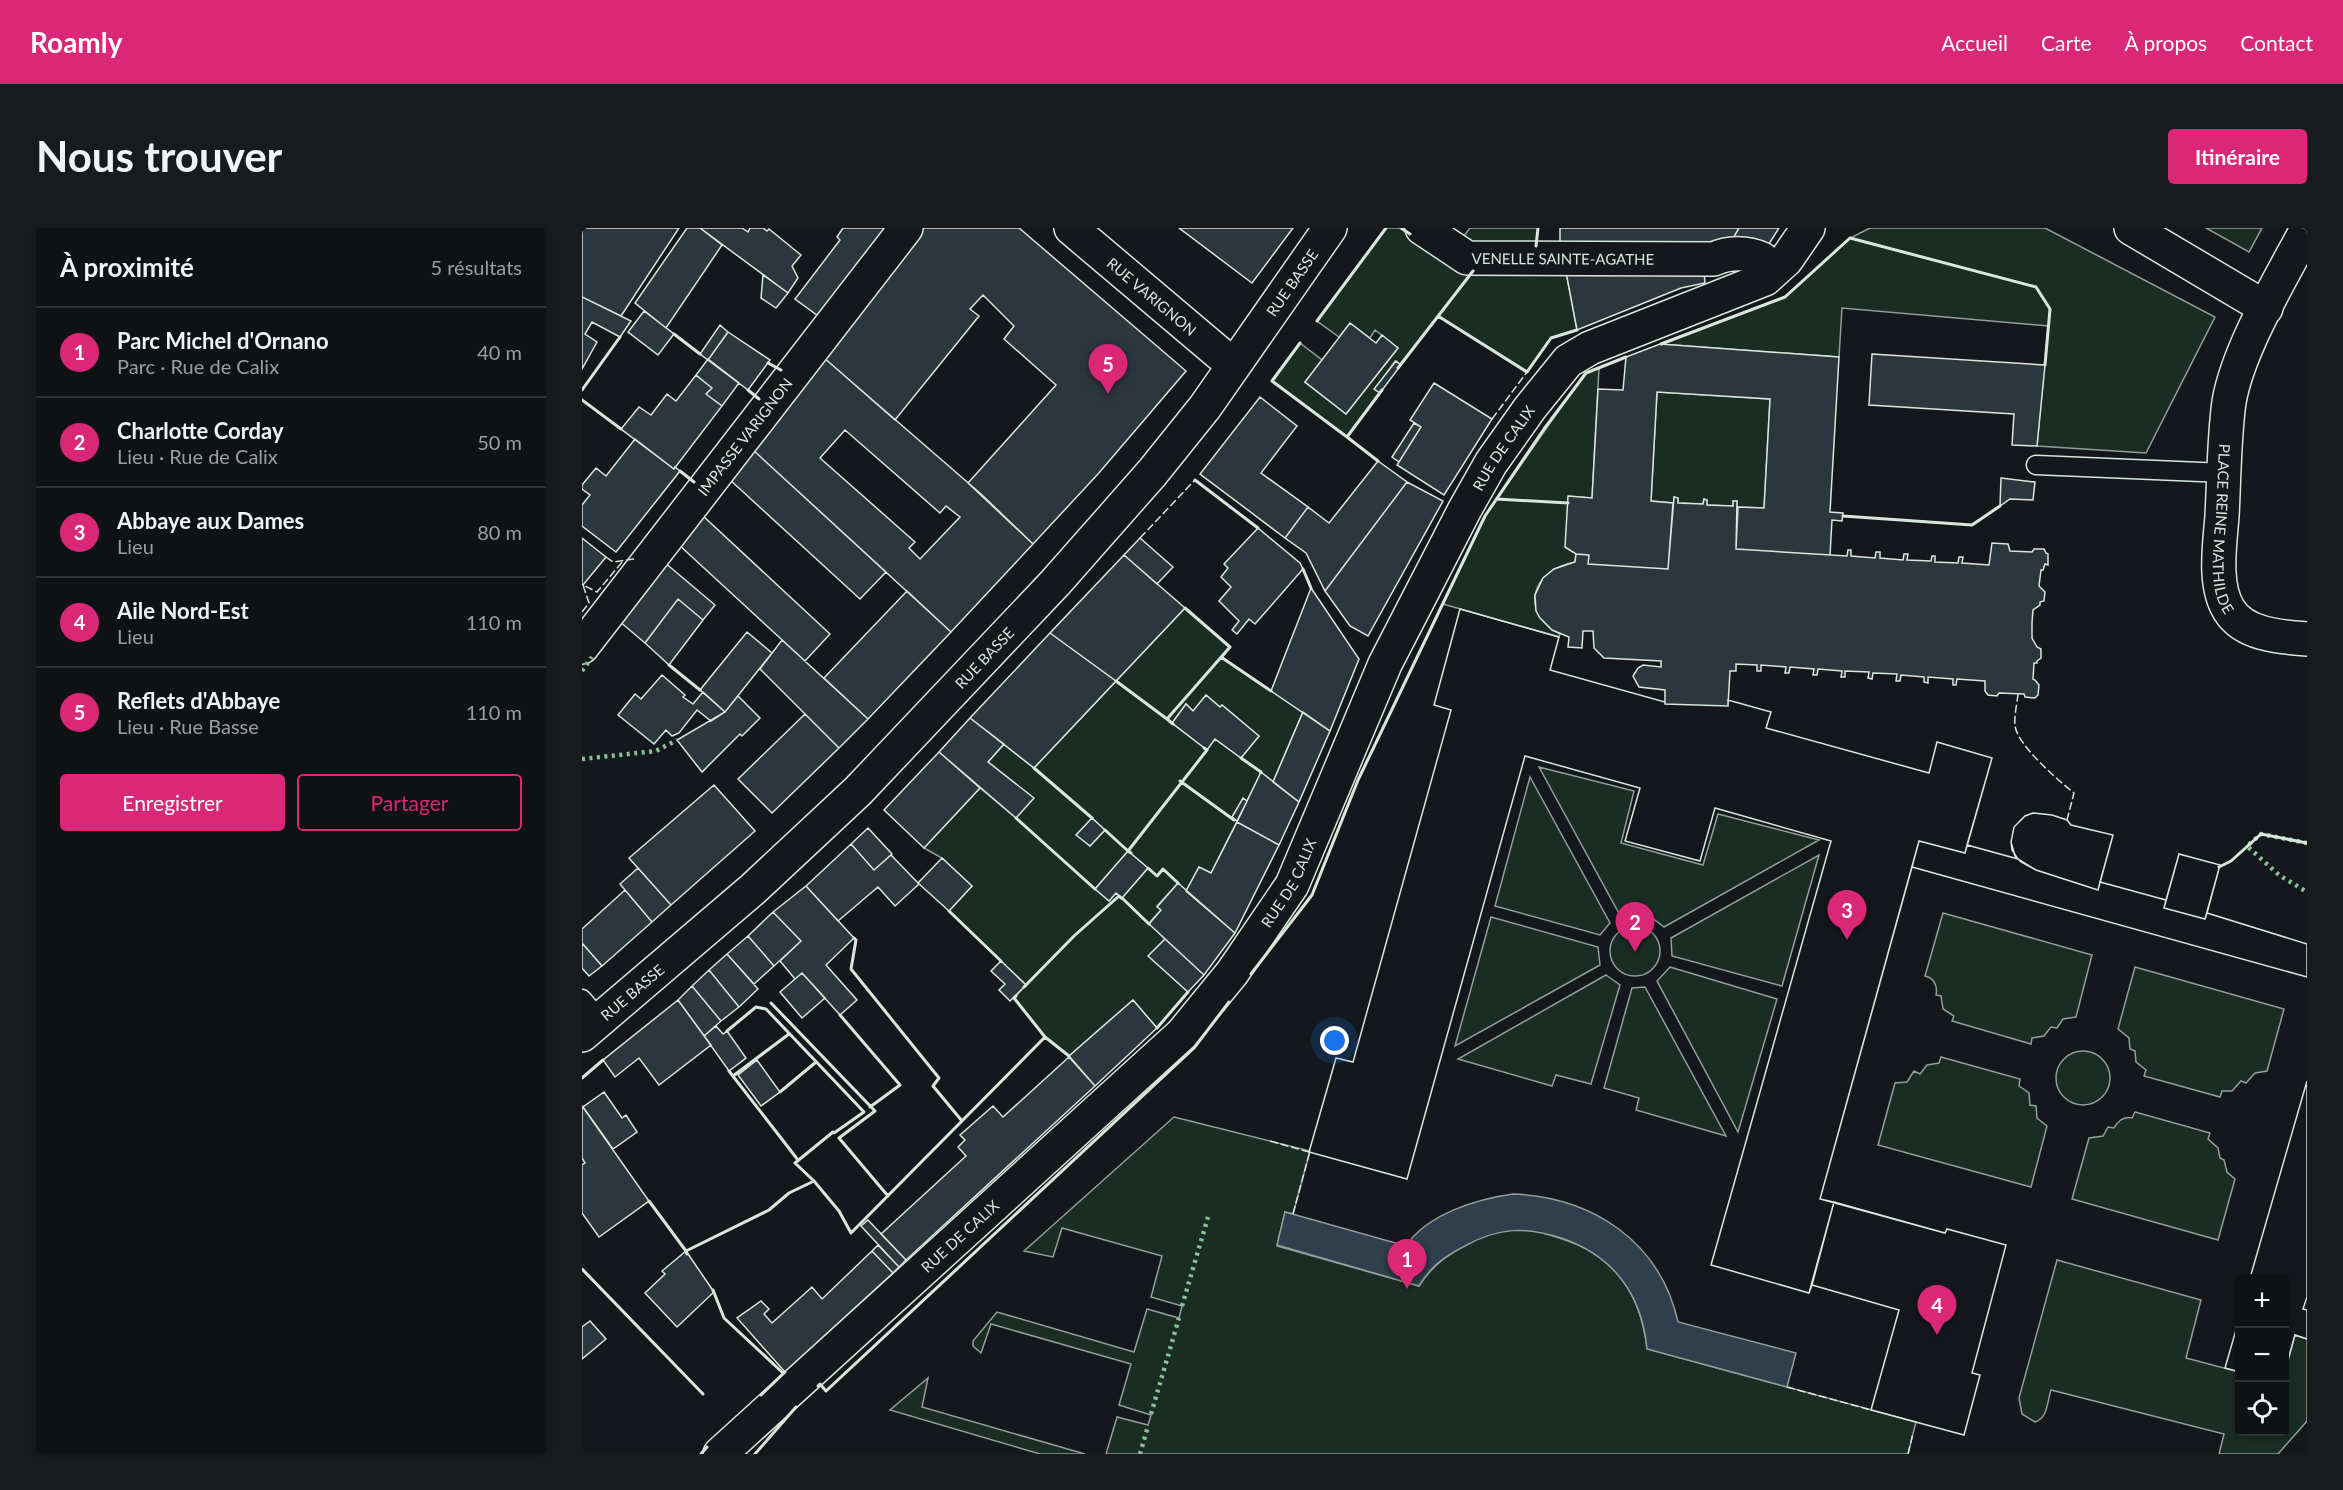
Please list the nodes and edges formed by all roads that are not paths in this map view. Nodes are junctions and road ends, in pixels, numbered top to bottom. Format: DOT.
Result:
graph roads {
  1 [pos="906,228"];
  2 [pos="1071,228"];
  3 [pos="1330,228"];
  4 [pos="1422,228"];
  5 [pos="1808,228"];
  6 [pos="2131,228"];
  7 [pos="2307,229"];
  8 [pos="1737,268"];
  9 [pos="2266,308"];
  10 [pos="1233,365"];
  11 [pos="2036,465"];
  12 [pos="2225,473"];
  13 [pos="2307,639"];
  14 [pos="582,646"];
  15 [pos="588,1018"];
  16 [pos="720,1454"];
  1 -- 14 [label="street, IMPASSE VARIGNON"];
  2 -- 10 [label="street, RUE VARIGNON"];
  3 -- 10 [label="street, RUE BASSE"];
  4 -- 8 [label="street, VENELLE SAINTE-AGATHE"];
  5 -- 8 [label="street"];
  6 -- 9 [label="street"];
  7 -- 9 [label="street, PLACE REINE MATHILDE"];
  8 -- 16 [label="street, RUE DE CALIX"];
  9 -- 12 [label="street, PLACE REINE MATHILDE"];
  10 -- 15 [label="street, RUE BASSE"];
  11 -- 12 [label="lane"];
  12 -- 13 [label="street, PLACE REINE MATHILDE"];
}
